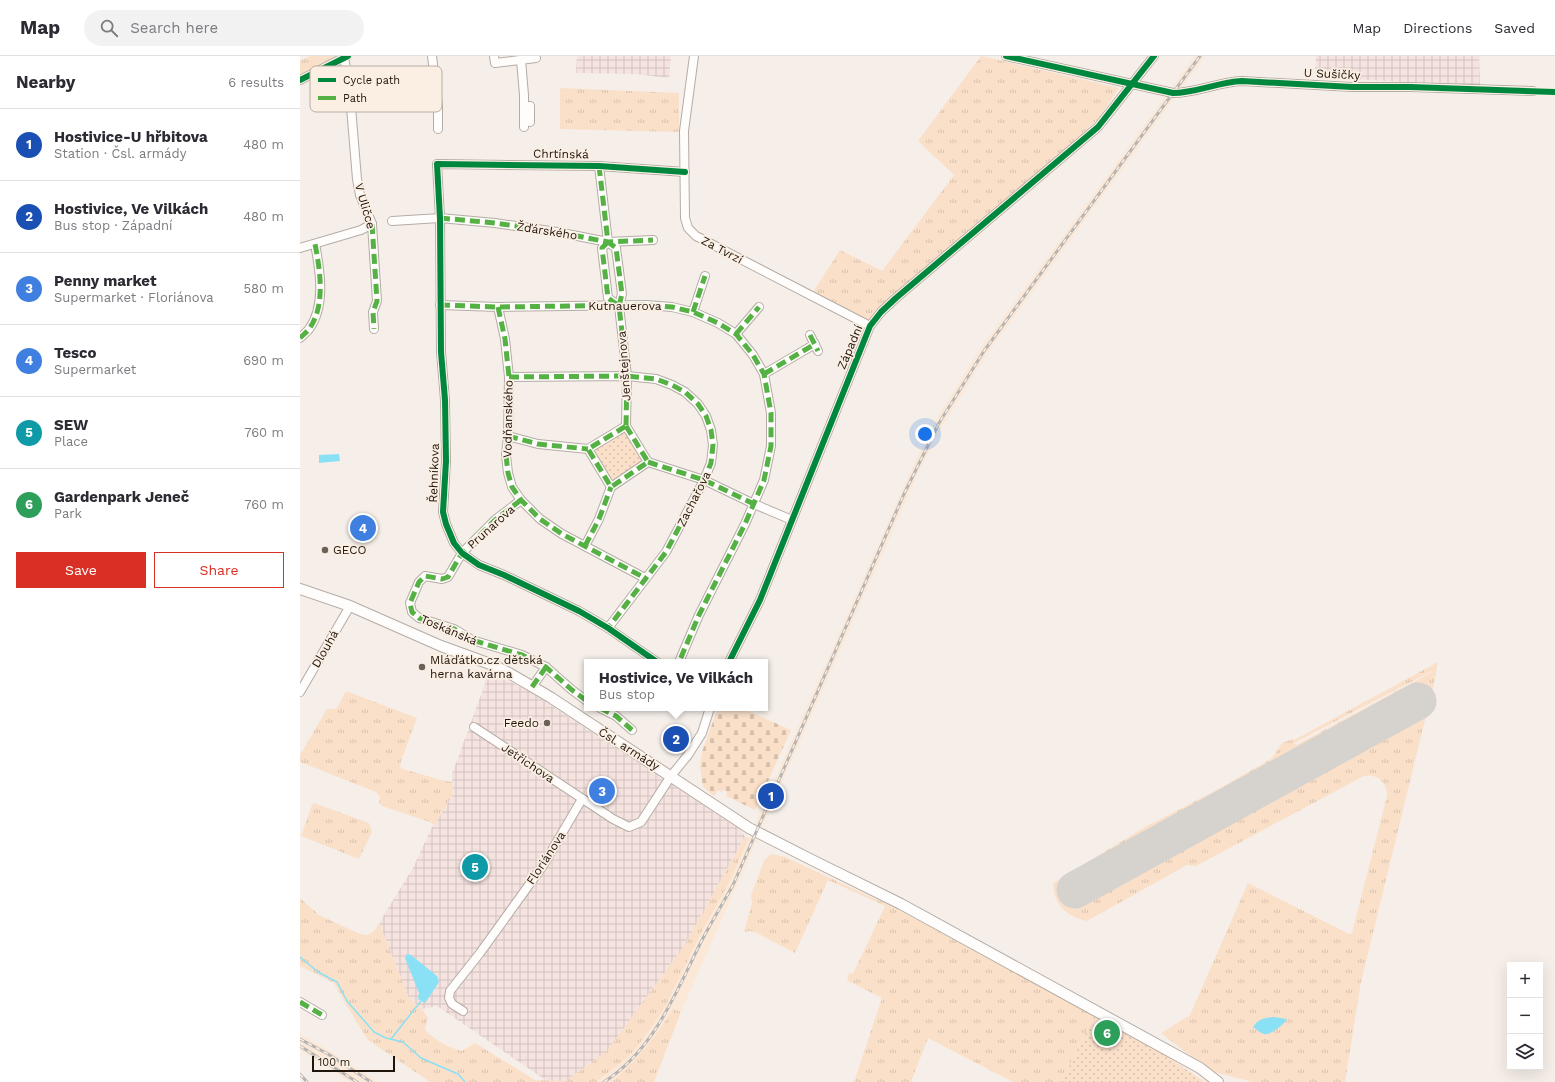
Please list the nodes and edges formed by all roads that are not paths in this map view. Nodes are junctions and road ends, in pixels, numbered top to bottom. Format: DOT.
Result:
graph roads {
  1 [pos="432,56"];
  2 [pos="494,56"];
  3 [pos="694,56"];
  4 [pos="1006,56"];
  5 [pos="1154,56"];
  6 [pos="346,57"];
  7 [pos="536,58"];
  8 [pos="521,60"];
  9 [pos="328,66"];
  10 [pos="433,66"];
  11 [pos="310,75"];
  12 [pos="300,80"];
  13 [pos="1132,84"];
  14 [pos="1533,91"];
  15 [pos="351,112"];
  16 [pos="438,112"];
  17 [pos="527,125"];
  18 [pos="438,129"];
  19 [pos="437,164"];
  20 [pos="599,166"];
  21 [pos="684,172"];
  22 [pos="440,218"];
  23 [pos="392,221"];
  24 [pos="372,224"];
  25 [pos="653,240"];
  26 [pos="608,242"];
  27 [pos="315,244"];
  28 [pos="300,248"];
  29 [pos="705,276"];
  30 [pos="440,305"];
  31 [pos="619,306"];
  32 [pos="498,307"];
  33 [pos="758,307"];
  34 [pos="693,312"];
  35 [pos="870,326"];
  36 [pos="374,329"];
  37 [pos="736,334"];
  38 [pos="810,335"];
  39 [pos="300,338"];
  40 [pos="764,374"];
  41 [pos="627,376"];
  42 [pos="509,377"];
  43 [pos="626,426"];
  44 [pos="508,436"];
  45 [pos="588,449"];
  46 [pos="648,462"];
  47 [pos="704,480"];
  48 [pos="611,487"];
  49 [pos="521,500"];
  50 [pos="754,504"];
  51 [pos="792,520"];
  52 [pos="585,546"];
  53 [pos="462,553"];
  54 [pos="645,578"];
  55 [pos="300,589"];
  56 [pos="350,606"];
  57 [pos="608,628"];
  58 [pos="653,659"];
  59 [pos="679,659"];
  60 [pos="730,659"];
  61 [pos="546,667"];
  62 [pos="532,687"];
  63 [pos="300,692"];
  64 [pos="584,699"];
  65 [pos="606,711"];
  66 [pos="709,711"];
  67 [pos="474,727"];
  68 [pos="632,730"];
  69 [pos="671,776"];
  70 [pos="582,799"];
  71 [pos="300,1002"];
  72 [pos="463,1011"];
  73 [pos="322,1015"];
  74 [pos="1218,1082"];
  1 -- 10 [label="street"];
  2 -- 8 [label="street"];
  3 -- 21 [label="street, Za Tvrzí"];
  4 -- 13 [label="street, U Sušičky"];
  5 -- 13 [label="street, Západní"];
  6 -- 9 [label="street"];
  7 -- 8 [label="street"];
  8 -- 17 [label="street"];
  11 -- 12 [label="street"];
  13 -- 14 [label="street, U Sušičky"];
  13 -- 35 [label="street, Západní"];
  15 -- 24 [label="street, V Uličce"];
  16 -- 18 [label="street"];
  19 -- 20 [label="street, Chrtínská"];
  19 -- 22 [label="street, Řehníkova"];
  20 -- 21 [label="street, Chrtínská"];
  20 -- 26 [label="street, Jenštejnova"];
  21 -- 35 [label="street, Za Tvrzí"];
  22 -- 23 [label="street, Žďárského"];
  22 -- 26 [label="street, Žďárského"];
  22 -- 30 [label="street, Řehníkova"];
  24 -- 27 [label="street"];
  24 -- 36 [label="street, V Uličce"];
  25 -- 26 [label="street, Žďárského"];
  26 -- 31 [label="street, Jenštejnova"];
  26 -- 31 [label="street, Jenštejnova"];
  27 -- 28 [label="street"];
  27 -- 39 [label="street"];
  29 -- 34 [label="street"];
  30 -- 32 [label="street, Kutnauerova"];
  30 -- 53 [label="street, Řehníkova"];
  31 -- 32 [label="street, Kutnauerova"];
  31 -- 34 [label="street, Kutnauerova"];
  31 -- 41 [label="street, Jenštejnova"];
  32 -- 42 [label="street, Vodňanského"];
  33 -- 37 [label="street"];
  34 -- 37 [label="street, Kutnauerova"];
  35 -- 51 [label="street, Západní"];
  37 -- 40 [label="street, Kutnauerova"];
  38 -- 40 [label="street"];
  40 -- 50 [label="street, Kutnauerova"];
  41 -- 42 [label="street, Zachařova"];
  41 -- 43 [label="street, Jenštejnova"];
  41 -- 47 [label="street, Zachařova"];
  42 -- 44 [label="street, Vodňanského"];
  43 -- 45 [label="street"];
  43 -- 46 [label="street"];
  44 -- 45 [label="street"];
  44 -- 49 [label="street, Vodňanského"];
  45 -- 48 [label="street"];
  46 -- 47 [label="street"];
  46 -- 48 [label="street"];
  47 -- 50 [label="street"];
  47 -- 54 [label="street, Zachařova"];
  48 -- 52 [label="street"];
  49 -- 52 [label="street, Vodňanského"];
  49 -- 53 [label="street, Prunarova"];
  50 -- 51 [label="street"];
  50 -- 59 [label="street, Kutnauerova"];
  51 -- 60 [label="street, Západní"];
  52 -- 54 [label="street, Vodňanského"];
  53 -- 57 [label="street, Řehníkova"];
  53 -- 61 [label="street, Toskánská"];
  54 -- 57 [label="street, Zachařova"];
  55 -- 56 [label="main road, Čsl. armády"];
  56 -- 62 [label="main road, Čsl. armády"];
  56 -- 63 [label="street, Dlouhá"];
  57 -- 58 [label="street, Řehníkova"];
  61 -- 62 [label="street"];
  61 -- 64 [label="street, Toskánská"];
  62 -- 69 [label="main road, Čsl. armády"];
  65 -- 68 [label="street"];
  66 -- 69 [label="street"];
  67 -- 70 [label="street, Jetřichova"];
  69 -- 70 [label="street"];
  69 -- 74 [label="main road, Čsl. armády"];
  70 -- 72 [label="street, Floriánova"];
  71 -- 73 [label="street"];
}
